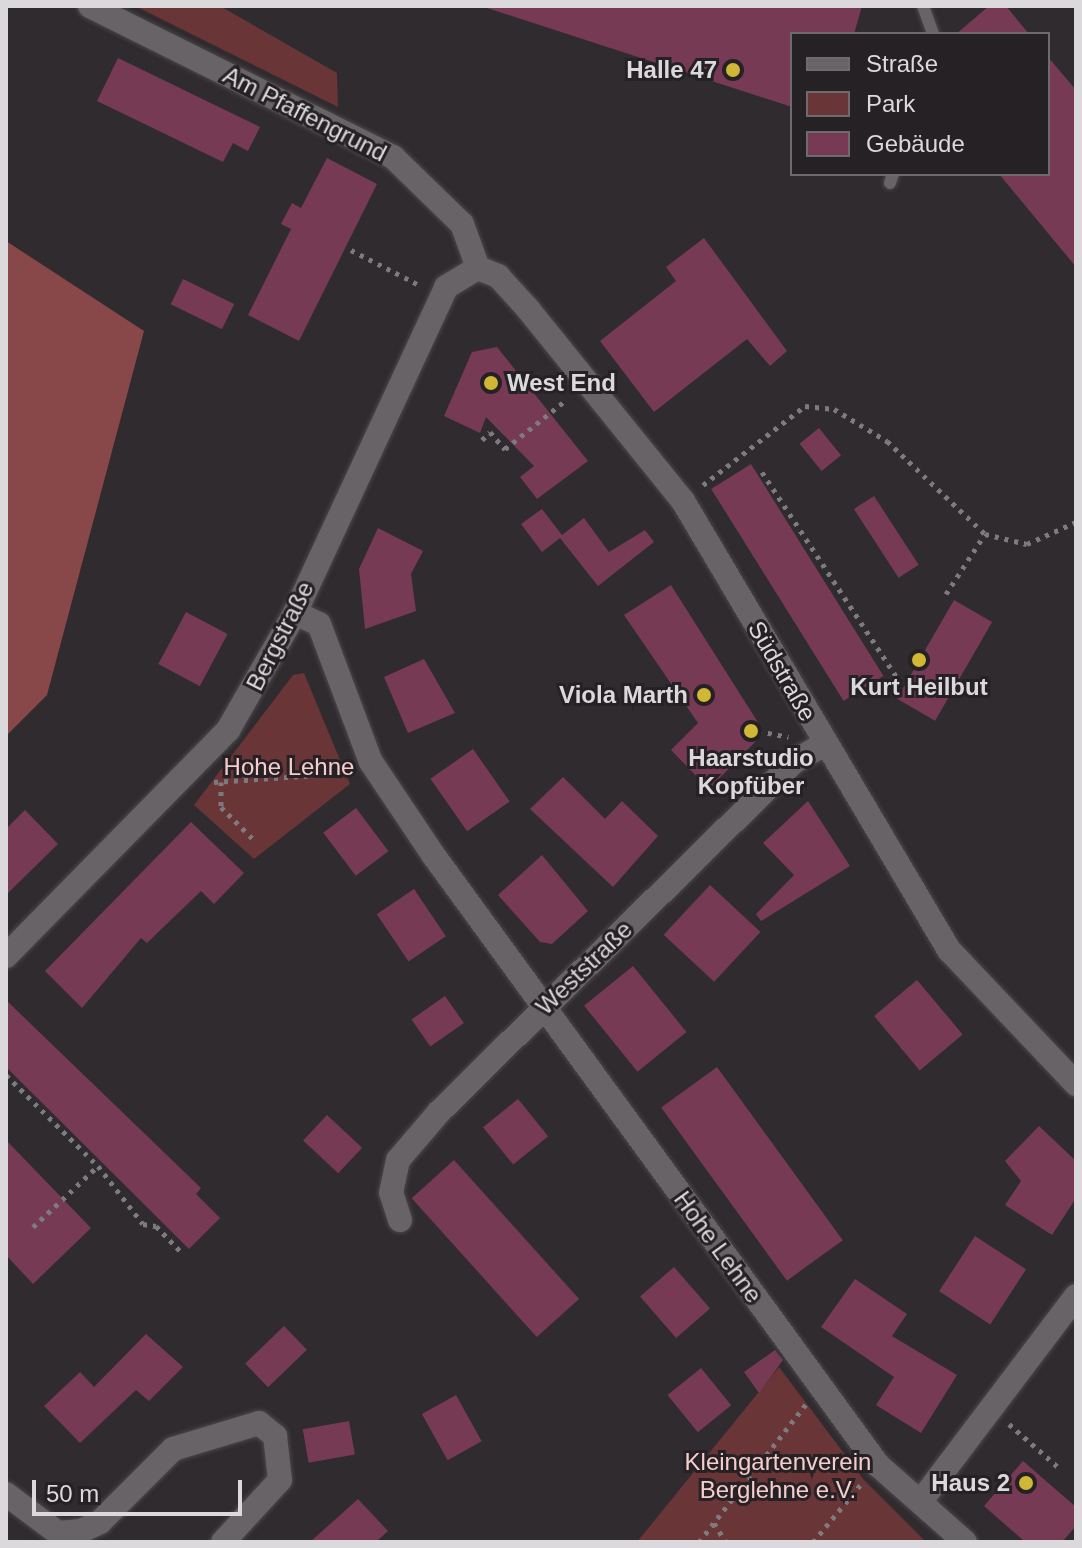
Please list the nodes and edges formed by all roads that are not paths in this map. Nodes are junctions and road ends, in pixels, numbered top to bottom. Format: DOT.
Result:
graph roads {
  1 [pos="90,6"];
  2 [pos="923,6"];
  3 [pos="932,32"];
  4 [pos="478,268"];
  5 [pos="295,613"];
  6 [pos="824,744"];
  7 [pos="6,956"];
  8 [pos="548,1005"];
  9 [pos="1076,1084"];
  10 [pos="400,1220"];
  11 [pos="1076,1296"];
  12 [pos="6,1494"];
  13 [pos="921,1501"];
  14 [pos="223,1542"];
  15 [pos="965,1542"];
  1 -- 4 [label="street, Am Pfaffengrund"];
  2 -- 3 [label="lane"];
  4 -- 5 [label="street, Bergstraße"];
  4 -- 6 [label="street, Südstraße"];
  5 -- 7 [label="street, Bergstraße"];
  5 -- 8 [label="street, Hohe Lehne"];
  6 -- 8 [label="street, Weststraße"];
  6 -- 9 [label="street, Südstraße"];
  8 -- 10 [label="street, Weststraße"];
  8 -- 13 [label="street, Hohe Lehne"];
  11 -- 13 [label="street"];
  12 -- 14 [label="street"];
  13 -- 15 [label="street, Hohe Lehne"];
}
